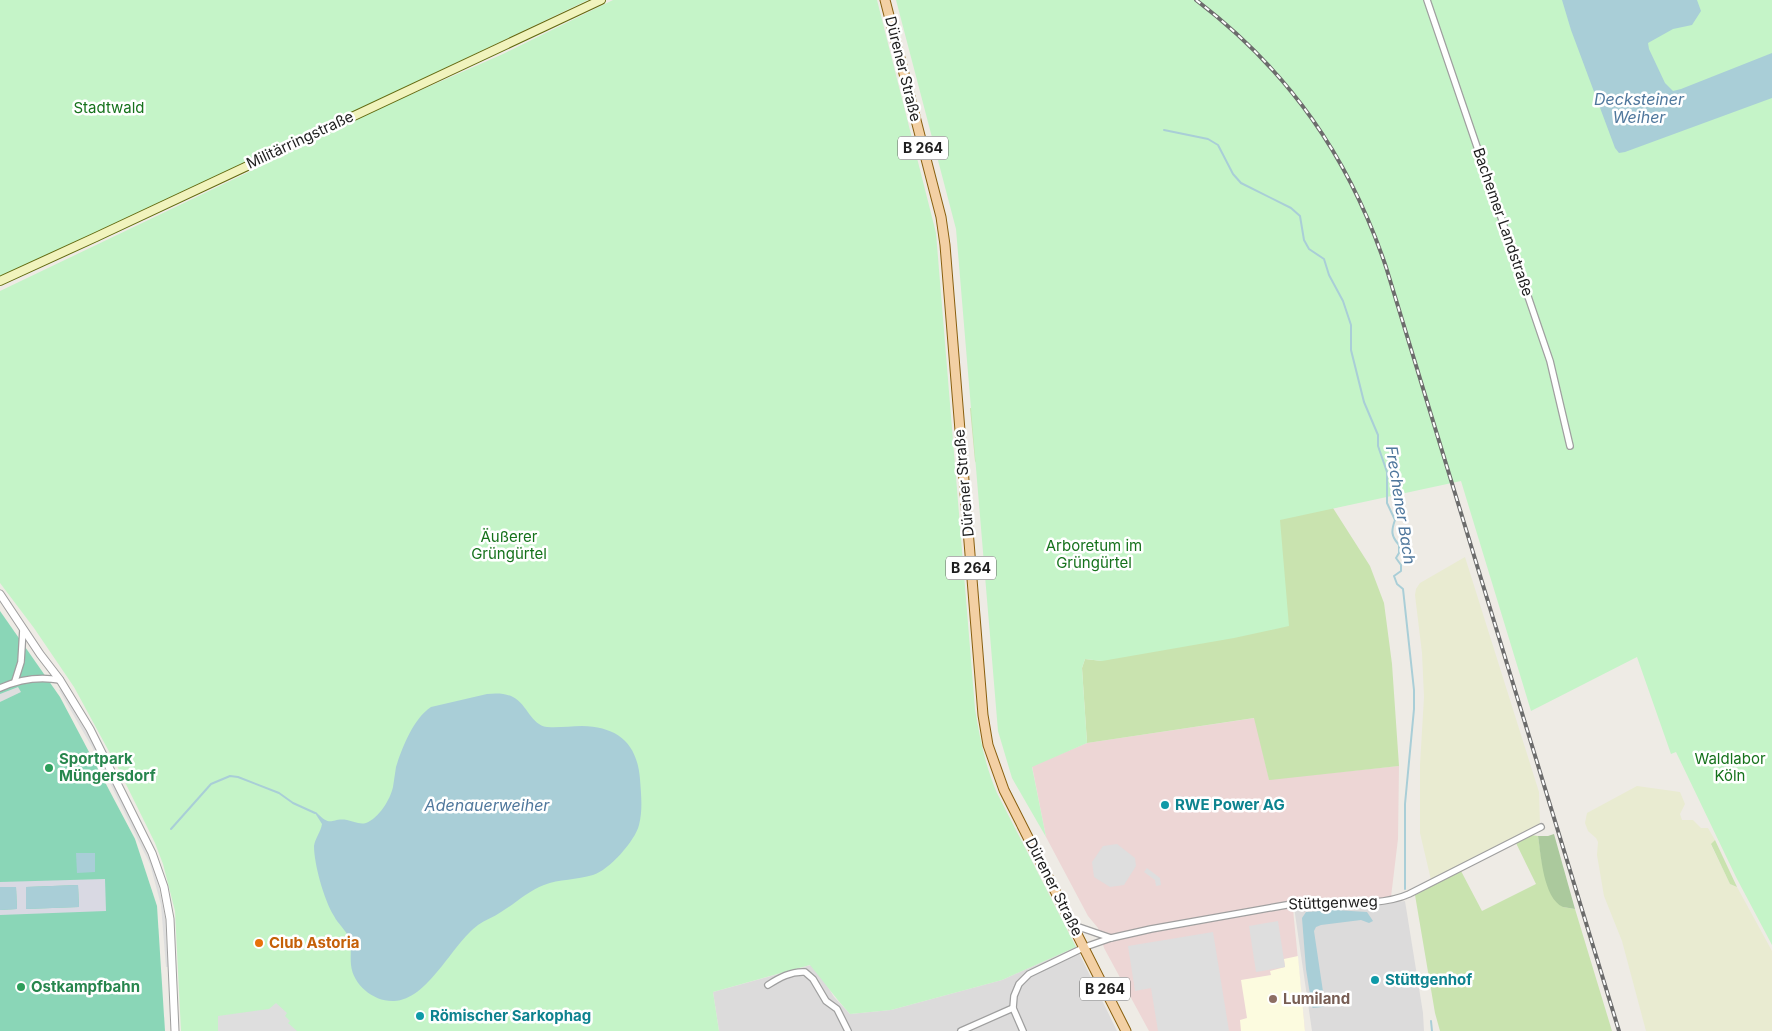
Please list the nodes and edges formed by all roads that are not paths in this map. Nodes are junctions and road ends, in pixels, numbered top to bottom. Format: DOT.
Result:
graph roads {
  1 [pos="601,0"];
  2 [pos="885,0"];
  3 [pos="1427,0"];
  4 [pos="0,281"];
  5 [pos="1570,446"];
  6 [pos="0,594"];
  7 [pos="23,627"];
  8 [pos="60,680"];
  9 [pos="15,681"];
  10 [pos="0,688"];
  11 [pos="1541,827"];
  12 [pos="1073,924"];
  13 [pos="1111,938"];
  14 [pos="1085,947"];
  15 [pos="768,985"];
  16 [pos="1013,1008"];
  17 [pos="175,1031"];
  18 [pos="848,1031"];
  19 [pos="961,1031"];
  20 [pos="1023,1031"];
  21 [pos="1126,1031"];
  1 -- 4 [label="main road, Militärringstraße"];
  2 -- 12 [label="main road, Dürener Straße / B 264"];
  3 -- 5 [label="street, Bachemer Landstraße"];
  6 -- 7 [label="street"];
  7 -- 8 [label="street"];
  7 -- 9 [label="street"];
  8 -- 9 [label="street"];
  8 -- 17 [label="street"];
  9 -- 10 [label="street"];
  11 -- 13 [label="street, Stüttgenweg"];
  12 -- 13 [label="street"];
  12 -- 14 [label="main road, Dürener Straße / B 264"];
  13 -- 14 [label="street, Stüttgenweg"];
  14 -- 16 [label="street, Stüttgenweg"];
  14 -- 21 [label="main road, Dürener Straße / B 264"];
  15 -- 18 [label="street"];
  16 -- 19 [label="street"];
  16 -- 20 [label="street"];
}
